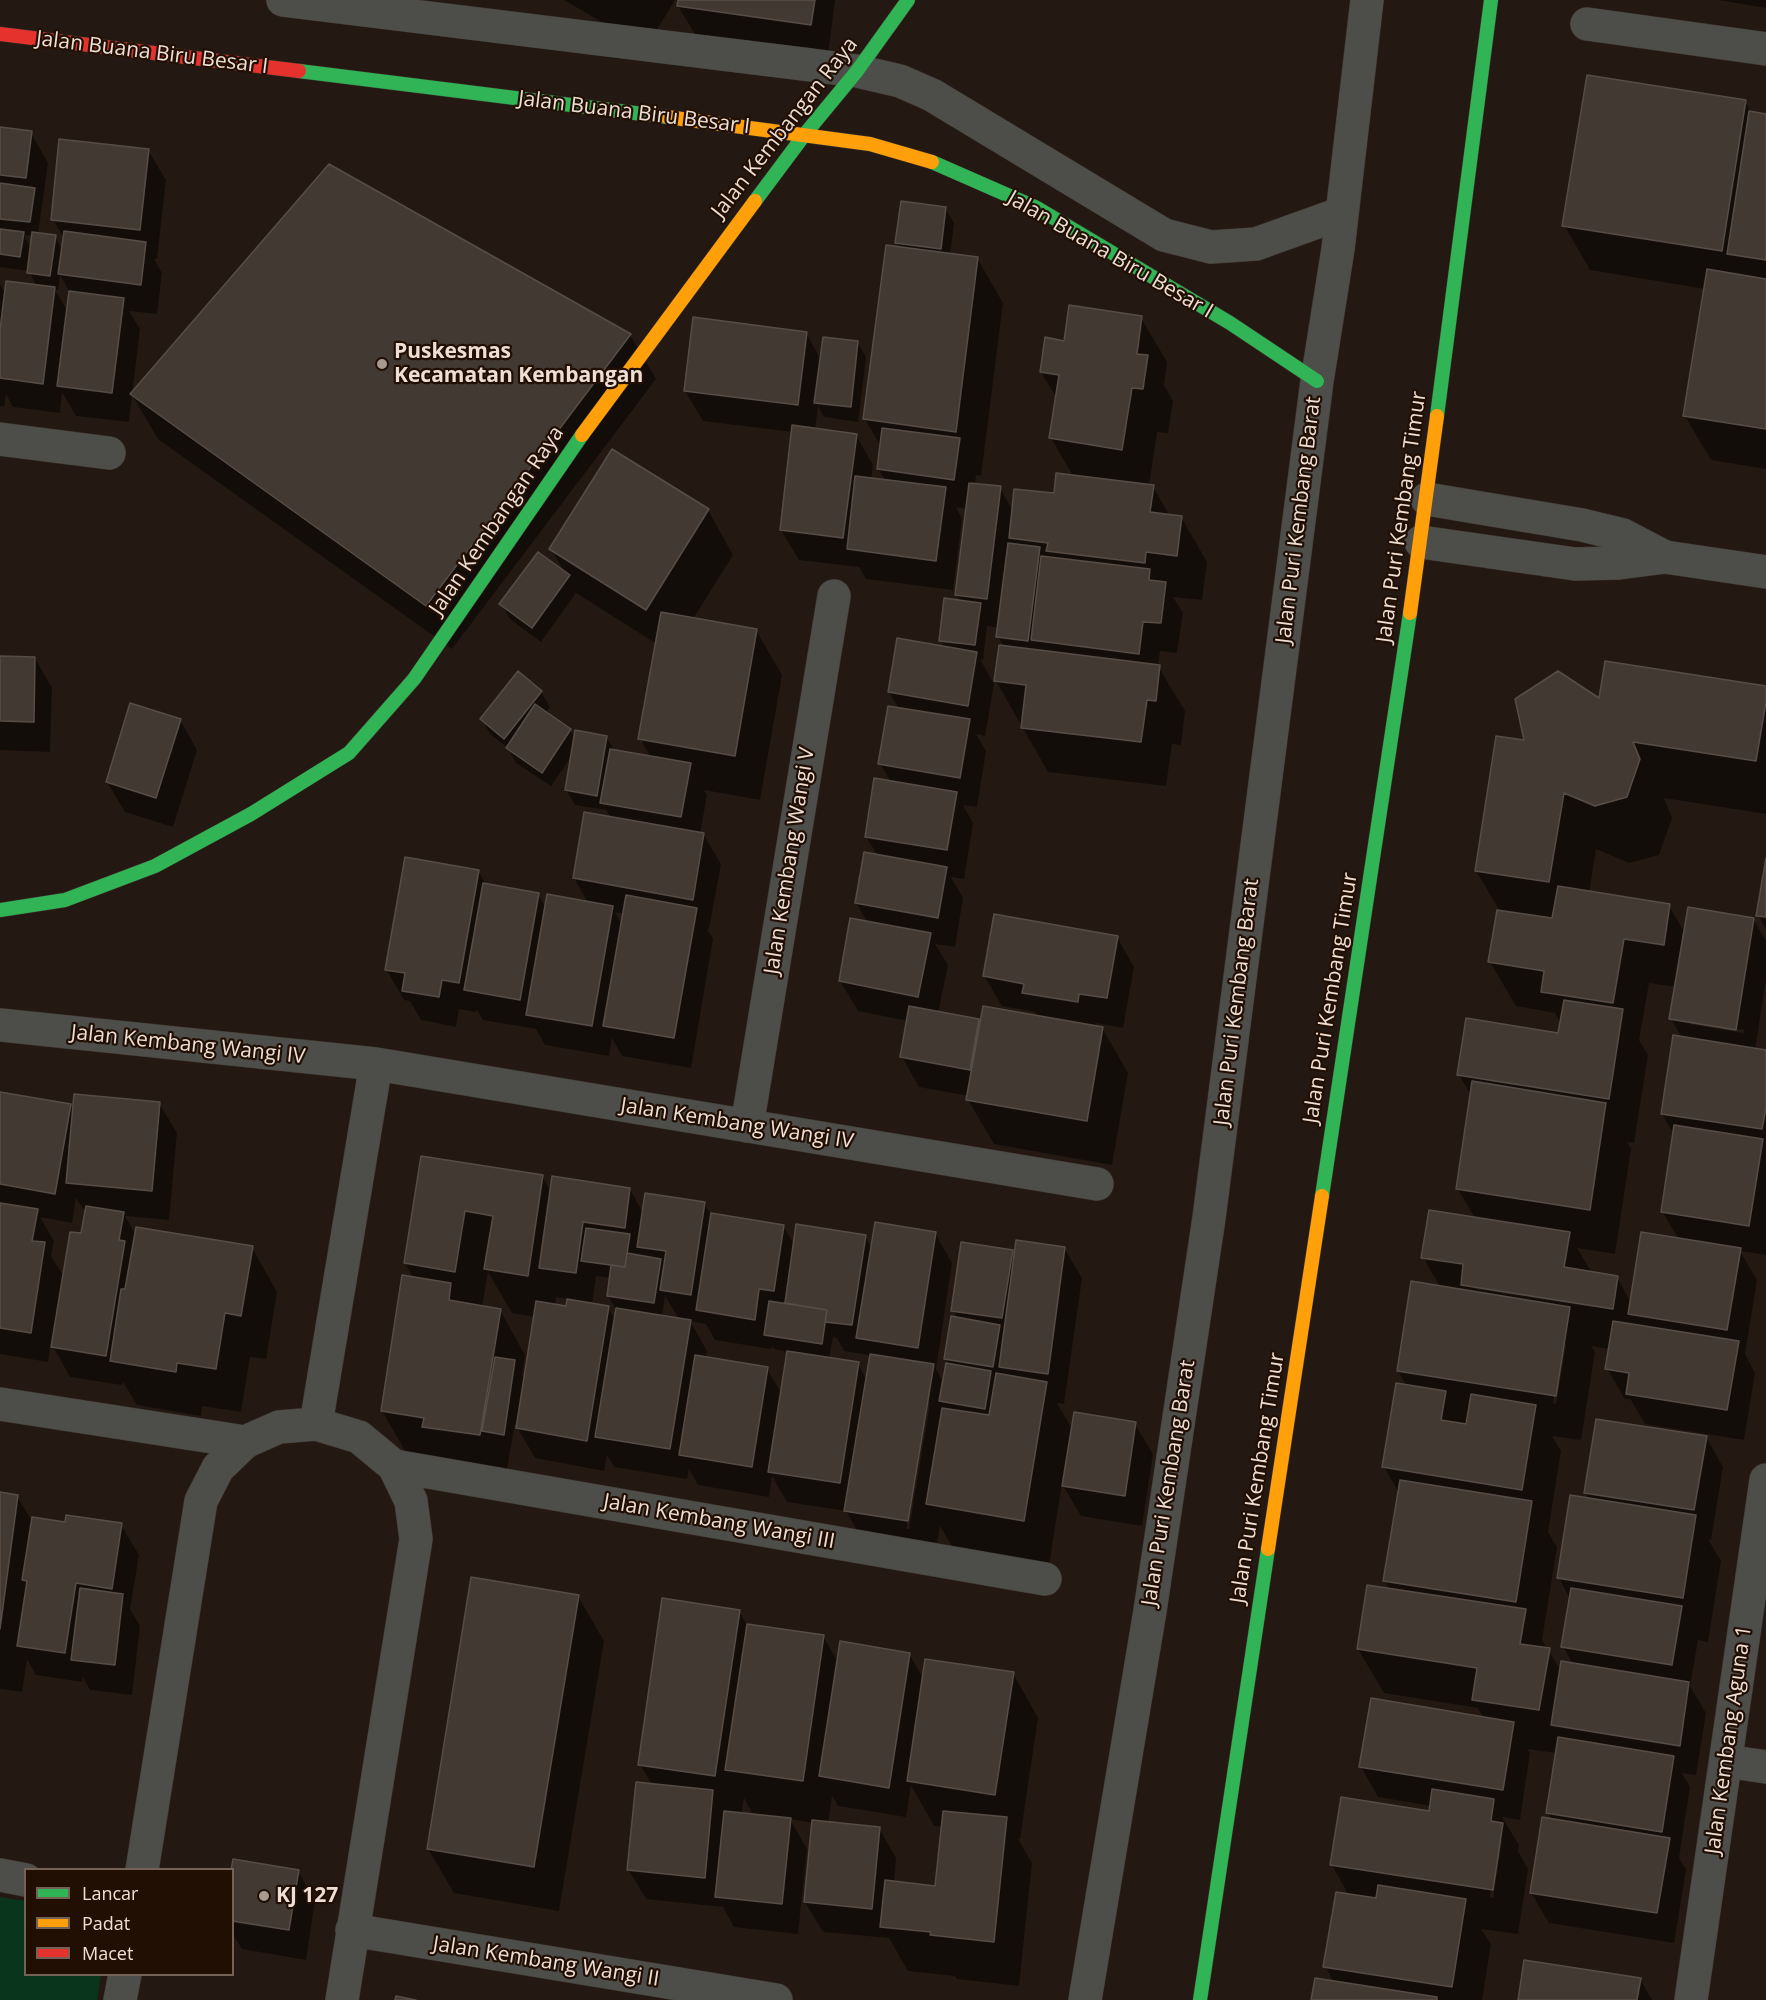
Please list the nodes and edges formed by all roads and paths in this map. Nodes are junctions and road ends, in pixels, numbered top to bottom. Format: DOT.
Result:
graph roads {
  1 [pos="283,0"];
  2 [pos="908,0"];
  3 [pos="1367,0"];
  4 [pos="1491,0"];
  5 [pos="1587,24"];
  6 [pos="0,34"];
  7 [pos="1766,49"];
  8 [pos="857,71"];
  9 [pos="805,134"];
  10 [pos="1342,213"];
  11 [pos="1317,381"];
  12 [pos="0,439"];
  13 [pos="109,453"];
  14 [pos="1427,499"];
  15 [pos="1421,542"];
  16 [pos="1665,558"];
  17 [pos="1766,572"];
  18 [pos="834,596"];
  19 [pos="0,910"];
  20 [pos="0,1025"];
  21 [pos="376,1064"];
  22 [pos="747,1126"];
  23 [pos="1097,1184"];
  24 [pos="0,1404"];
  25 [pos="316,1424"];
  26 [pos="245,1442"];
  27 [pos="394,1466"];
  28 [pos="1766,1480"];
  29 [pos="1045,1579"];
  30 [pos="1726,1761"];
  31 [pos="1766,1767"];
  32 [pos="142,1868"];
  33 [pos="0,1875"];
  34 [pos="24,1880"];
  35 [pos="352,1930"];
  36 [pos="125,1976"];
  37 [pos="120,2000"];
  38 [pos="342,2000"];
  39 [pos="776,2000"];
  40 [pos="1085,2000"];
  41 [pos="1200,2000"];
  42 [pos="1691,2000"];
  1 -- 8 [label="street"];
  2 -- 8 [label="street, Jalan Kembangan Raya"];
  3 -- 10 [label="street, Jalan Puri Kembang Barat"];
  4 -- 14 [label="street, Jalan Puri Kembang Timur"];
  5 -- 7 [label="street"];
  6 -- 9 [label="street, Jalan Buana Biru Besar I"];
  8 -- 9 [label="street, Jalan Kembangan Raya"];
  8 -- 10 [label="street"];
  9 -- 11 [label="street, Jalan Buana Biru Besar I"];
  9 -- 19 [label="street, Jalan Kembangan Raya"];
  10 -- 11 [label="street, Jalan Puri Kembang Barat"];
  11 -- 40 [label="street, Jalan Puri Kembang Barat"];
  12 -- 13 [label="street"];
  14 -- 15 [label="street, Jalan Puri Kembang Timur"];
  14 -- 16 [label="street"];
  15 -- 16 [label="street"];
  15 -- 41 [label="street, Jalan Puri Kembang Timur"];
  16 -- 17 [label="street"];
  18 -- 22 [label="street, Jalan Kembang Wangi V"];
  20 -- 21 [label="street, Jalan Kembang Wangi IV"];
  21 -- 22 [label="street, Jalan Kembang Wangi IV"];
  21 -- 25 [label="street"];
  22 -- 23 [label="street, Jalan Kembang Wangi IV"];
  24 -- 26 [label="street"];
  25 -- 26 [label="street"];
  25 -- 27 [label="street"];
  26 -- 32 [label="street"];
  27 -- 29 [label="street, Jalan Kembang Wangi III"];
  27 -- 35 [label="street"];
  28 -- 30 [label="street, Jalan Kembang Aguna 1"];
  30 -- 31 [label="street"];
  30 -- 42 [label="street, Jalan Kembang Aguna 1"];
  33 -- 34 [label="street"];
  35 -- 38 [label="street"];
  35 -- 39 [label="street, Jalan Kembang Wangi II"];
  36 -- 37 [label="street"];
}
